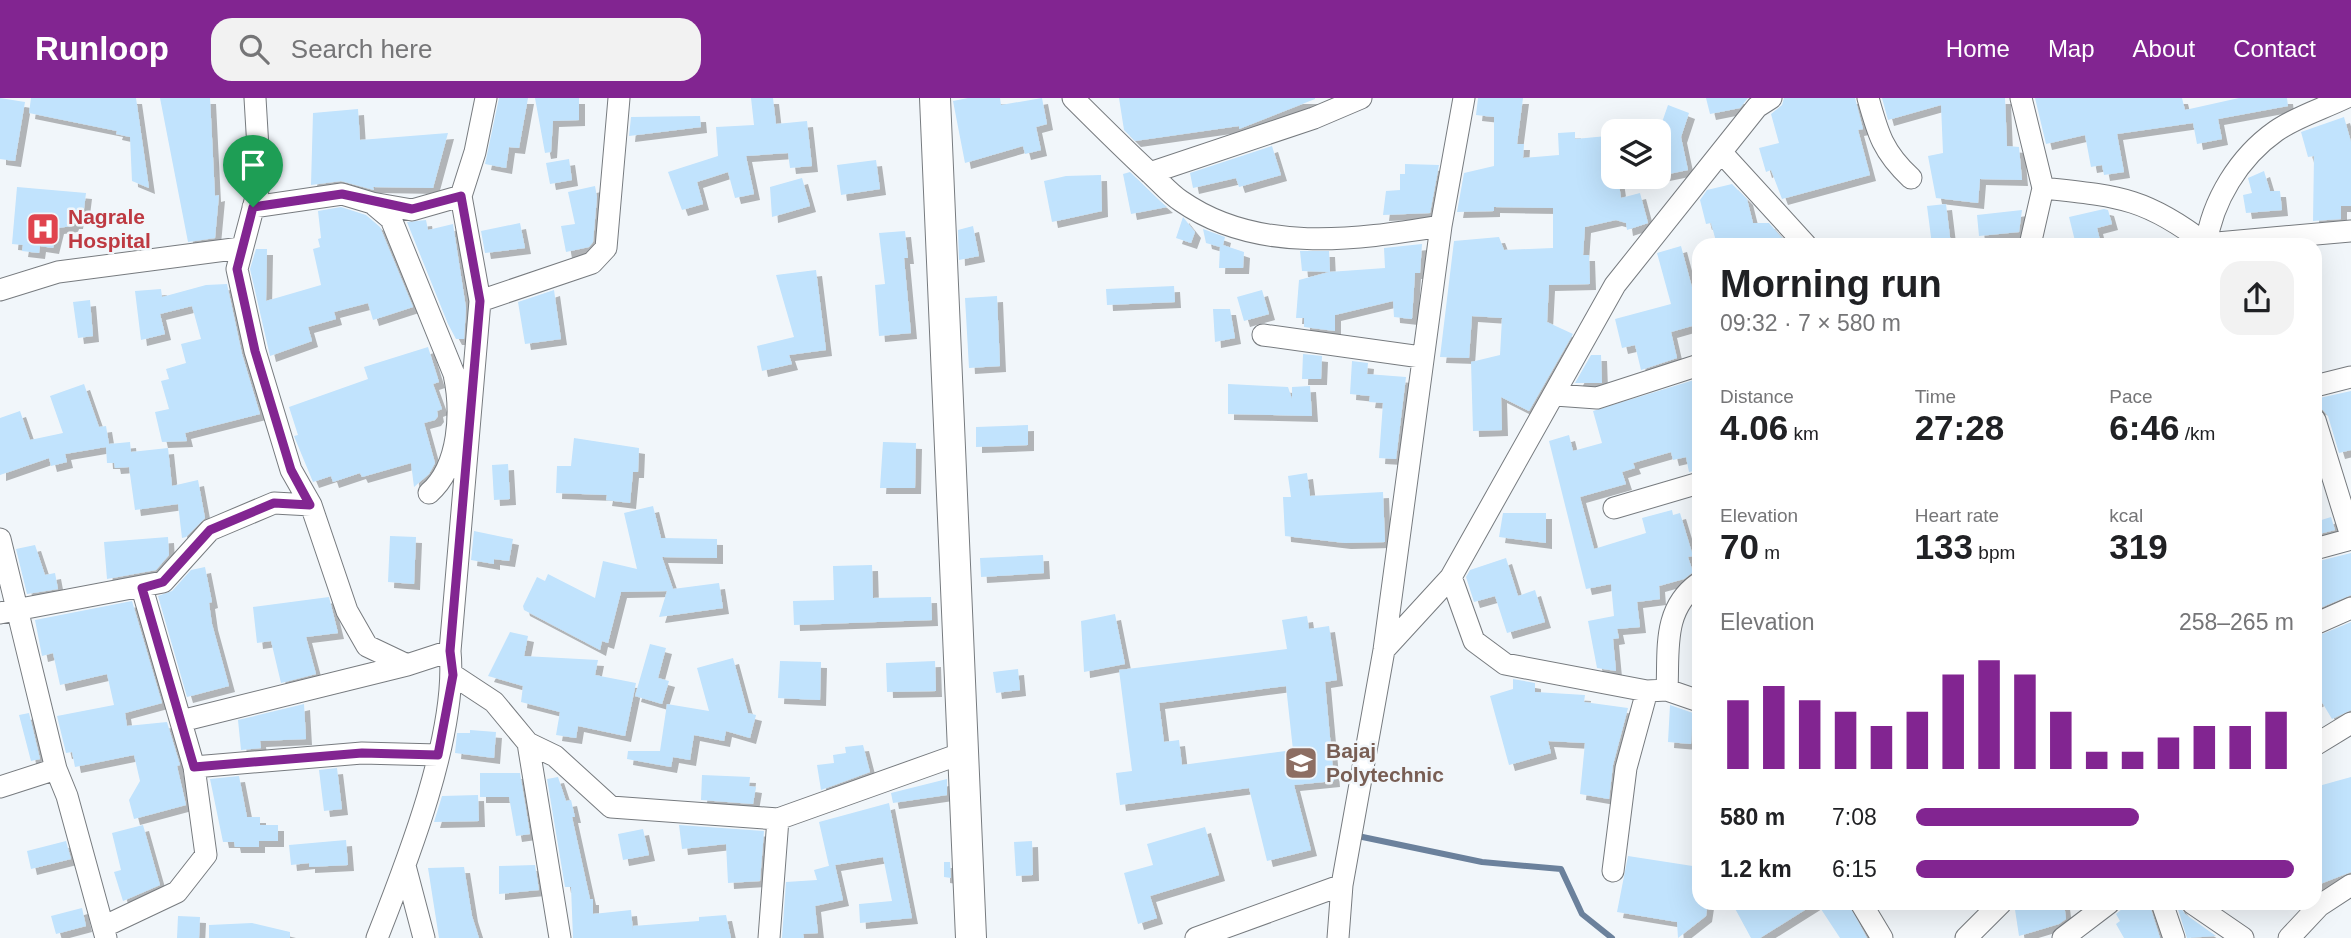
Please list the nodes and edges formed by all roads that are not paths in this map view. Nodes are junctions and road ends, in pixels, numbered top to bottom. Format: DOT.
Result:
graph roads {
  1 [pos="255,98"];
  2 [pos="486,98"];
  3 [pos="619,98"];
  4 [pos="935,98"];
  5 [pos="1073,98"];
  6 [pos="1361,98"];
  7 [pos="1464,98"];
  8 [pos="1771,98"];
  9 [pos="1868,98"];
  10 [pos="2021,98"];
  11 [pos="2345,98"];
  12 [pos="1721,152"];
  13 [pos="1150,173"];
  14 [pos="1911,178"];
  15 [pos="2043,188"];
  16 [pos="461,196"];
  17 [pos="372,203"];
  18 [pos="253,207"];
  19 [pos="1440,226"];
  20 [pos="2351,231"];
  21 [pos="1800,238"];
  22 [pos="2032,238"];
  23 [pos="2197,238"];
  24 [pos="2208,238"];
  25 [pos="2278,238"];
  26 [pos="241,248"];
  27 [pos="0,290"];
  28 [pos="480,301"];
  29 [pos="1263,335"];
  30 [pos="1422,357"];
  31 [pos="1692,367"];
  32 [pos="2351,377"];
  33 [pos="2322,384"];
  34 [pos="1555,395"];
  35 [pos="2322,443"];
  36 [pos="1692,484"];
  37 [pos="429,493"];
  38 [pos="310,505"];
  39 [pos="1614,508"];
  40 [pos="2351,538"];
  41 [pos="0,539"];
  42 [pos="2322,547"];
  43 [pos="1451,577"];
  44 [pos="142,588"];
  45 [pos="1692,589"];
  46 [pos="2351,608"];
  47 [pos="9,612"];
  48 [pos="2322,621"];
  49 [pos="1384,650"];
  50 [pos="450,651"];
  51 [pos="407,665"];
  52 [pos="453,675"];
  53 [pos="1657,691"];
  54 [pos="1692,699"];
  55 [pos="181,721"];
  56 [pos="2351,723"];
  57 [pos="2322,742"];
  58 [pos="528,743"];
  59 [pos="963,753"];
  60 [pos="438,755"];
  61 [pos="194,767"];
  62 [pos="56,769"];
  63 [pos="0,787"];
  64 [pos="779,819"];
  65 [pos="405,866"];
  66 [pos="1612,871"];
  67 [pos="1342,885"];
  68 [pos="2351,885"];
  69 [pos="2322,903"];
  70 [pos="1865,910"];
  71 [pos="1994,910"];
  72 [pos="2100,910"];
  73 [pos="2164,910"];
  74 [pos="2202,910"];
  75 [pos="2314,910"];
  76 [pos="104,933"];
  77 [pos="377,938"];
  78 [pos="424,938"];
  79 [pos="560,938"];
  80 [pos="769,938"];
  81 [pos="971,938"];
  82 [pos="1196,938"];
  83 [pos="1338,938"];
  84 [pos="1882,938"];
  85 [pos="1966,938"];
  86 [pos="2063,938"];
  87 [pos="2174,938"];
  88 [pos="2243,938"];
  89 [pos="2289,938"];
  1 -- 18 [label="street"];
  2 -- 16 [label="street"];
  3 -- 28 [label="street"];
  4 -- 59 [label="main road"];
  5 -- 13 [label="street"];
  6 -- 13 [label="street"];
  7 -- 19 [label="street"];
  8 -- 12 [label="street"];
  9 -- 14 [label="street"];
  10 -- 15 [label="street"];
  11 -- 24 [label="street"];
  12 -- 21 [label="street"];
  12 -- 34 [label="street"];
  13 -- 19 [label="street"];
  15 -- 22 [label="street"];
  15 -- 23 [label="street"];
  16 -- 17 [label="street"];
  16 -- 28 [label="street"];
  17 -- 18 [label="street"];
  17 -- 37 [label="street"];
  18 -- 26 [label="street"];
  19 -- 30 [label="street"];
  20 -- 25 [label="street"];
  26 -- 27 [label="street"];
  26 -- 38 [label="street"];
  28 -- 50 [label="street"];
  29 -- 30 [label="street"];
  30 -- 49 [label="street"];
  31 -- 34 [label="street"];
  32 -- 33 [label="street"];
  34 -- 43 [label="street"];
  35 -- 40 [label="street"];
  36 -- 39 [label="street"];
  38 -- 44 [label="street"];
  38 -- 51 [label="street"];
  40 -- 42 [label="street"];
  41 -- 47 [label="street"];
  43 -- 49 [label="street"];
  43 -- 53 [label="street"];
  44 -- 47 [label="street"];
  44 -- 55 [label="street"];
  45 -- 53 [label="street"];
  46 -- 48 [label="street"];
  47 -- 62 [label="street"];
  49 -- 67 [label="street"];
  50 -- 51 [label="street"];
  50 -- 52 [label="street"];
  51 -- 55 [label="street"];
  52 -- 58 [label="street"];
  52 -- 60 [label="street"];
  53 -- 54 [label="street"];
  53 -- 66 [label="street"];
  55 -- 61 [label="street"];
  56 -- 57 [label="street"];
  58 -- 64 [label="street"];
  58 -- 79 [label="street"];
  59 -- 64 [label="street"];
  59 -- 81 [label="main road"];
  60 -- 61 [label="street"];
  60 -- 65 [label="street"];
  61 -- 76 [label="street"];
  62 -- 63 [label="street"];
  62 -- 76 [label="street"];
  64 -- 80 [label="street"];
  65 -- 77 [label="street"];
  65 -- 78 [label="street"];
  67 -- 82 [label="street"];
  67 -- 83 [label="street"];
  68 -- 69 [label="street"];
  70 -- 84 [label="street"];
  71 -- 85 [label="street"];
  72 -- 86 [label="street"];
  73 -- 87 [label="street"];
  74 -- 88 [label="street"];
  75 -- 89 [label="street"];
}
